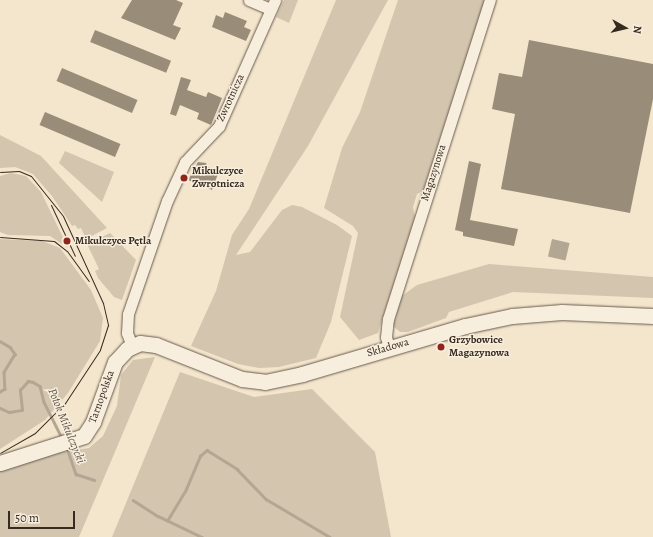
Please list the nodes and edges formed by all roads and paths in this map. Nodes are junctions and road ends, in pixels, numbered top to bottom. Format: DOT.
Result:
graph roads {
  1 [pos="249,0"];
  2 [pos="490,0"];
  3 [pos="272,5"];
  4 [pos="653,316"];
  5 [pos="132,346"];
  6 [pos="389,348"];
  7 [pos="0,463"];
  1 -- 3 [label="street"];
  2 -- 6 [label="street, Magazynowa"];
  3 -- 5 [label="street, Zwrotnicza"];
  4 -- 6 [label="main road, Składowa"];
  5 -- 6 [label="main road, Składowa"];
  5 -- 7 [label="main road, Tarnopolska"];
}
